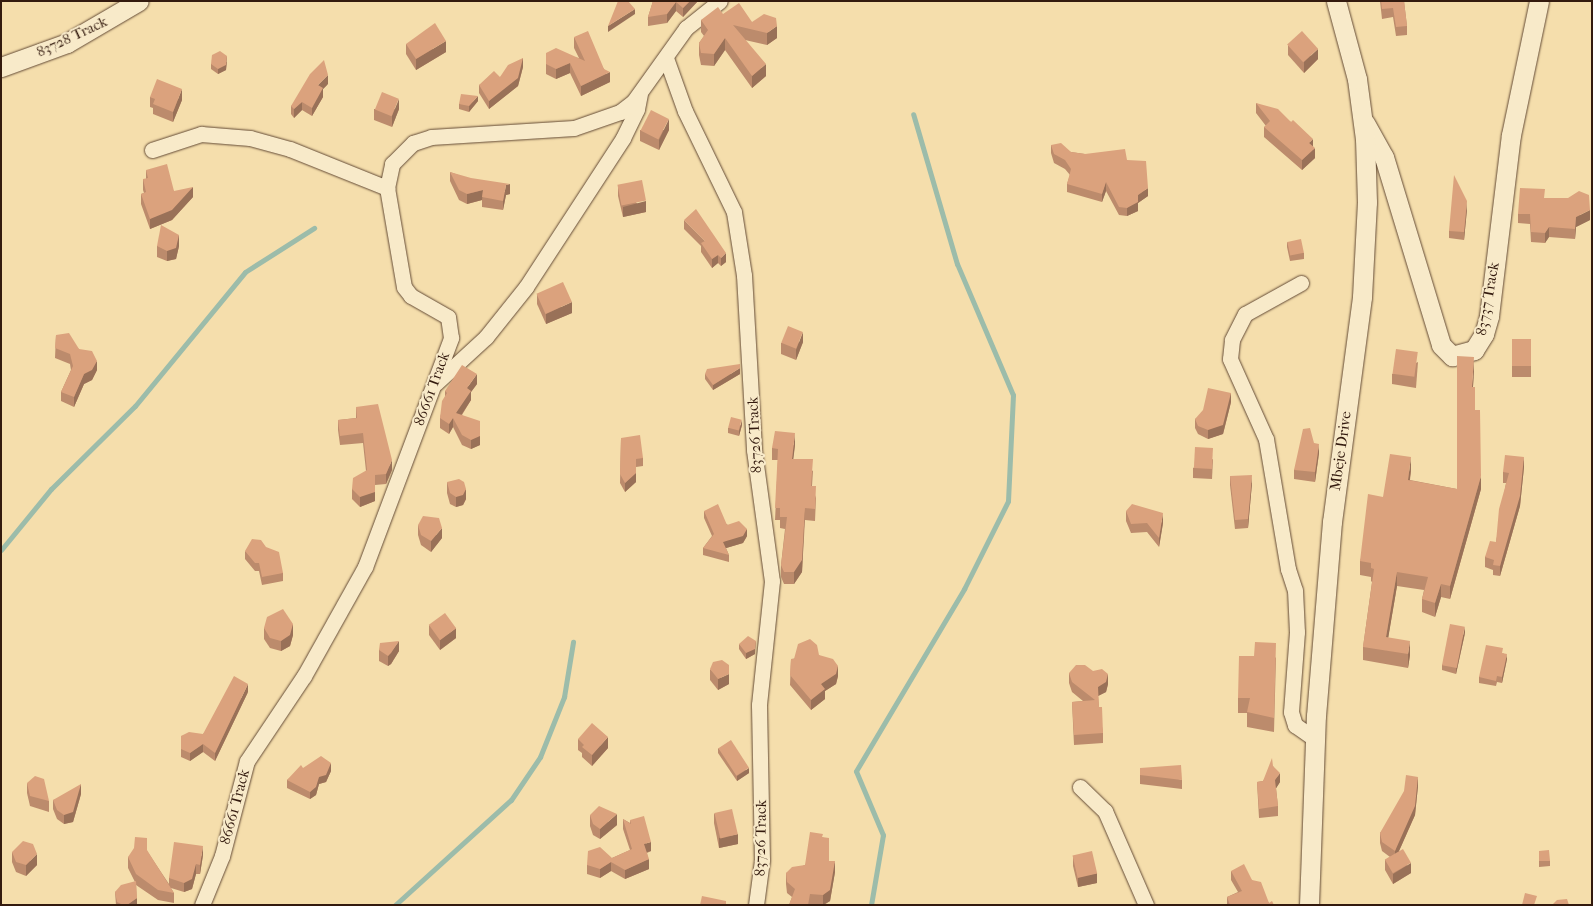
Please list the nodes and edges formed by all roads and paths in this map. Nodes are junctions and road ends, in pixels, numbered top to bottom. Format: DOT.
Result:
graph roads {
  1 [pos="139,1"];
  2 [pos="720,1"];
  3 [pos="1336,1"];
  4 [pos="1539,1"];
  5 [pos="666,58"];
  6 [pos="1,67"];
  7 [pos="641,90"];
  8 [pos="1362,119"];
  9 [pos="152,150"];
  10 [pos="387,188"];
  11 [pos="1300,283"];
  12 [pos="435,384"];
  13 [pos="1315,739"];
  14 [pos="1080,787"];
  15 [pos="202,905"];
  16 [pos="756,905"];
  17 [pos="1146,905"];
  18 [pos="1309,905"];
  1 -- 6 [label="street, 83728 Track"];
  2 -- 5 [label="street"];
  3 -- 8 [label="street, Mbeje Drive"];
  4 -- 8 [label="street, 83737 Track"];
  5 -- 7 [label="street, 86661 Track"];
  5 -- 16 [label="street, 83726 Track"];
  7 -- 10 [label="street, 86661 Track"];
  7 -- 12 [label="street"];
  8 -- 13 [label="street, Mbeje Drive"];
  9 -- 10 [label="street"];
  10 -- 12 [label="street, 86661 Track"];
  11 -- 13 [label="street"];
  12 -- 15 [label="street, 86661 Track"];
  13 -- 18 [label="street, Mbeje Drive"];
  14 -- 17 [label="street"];
}
